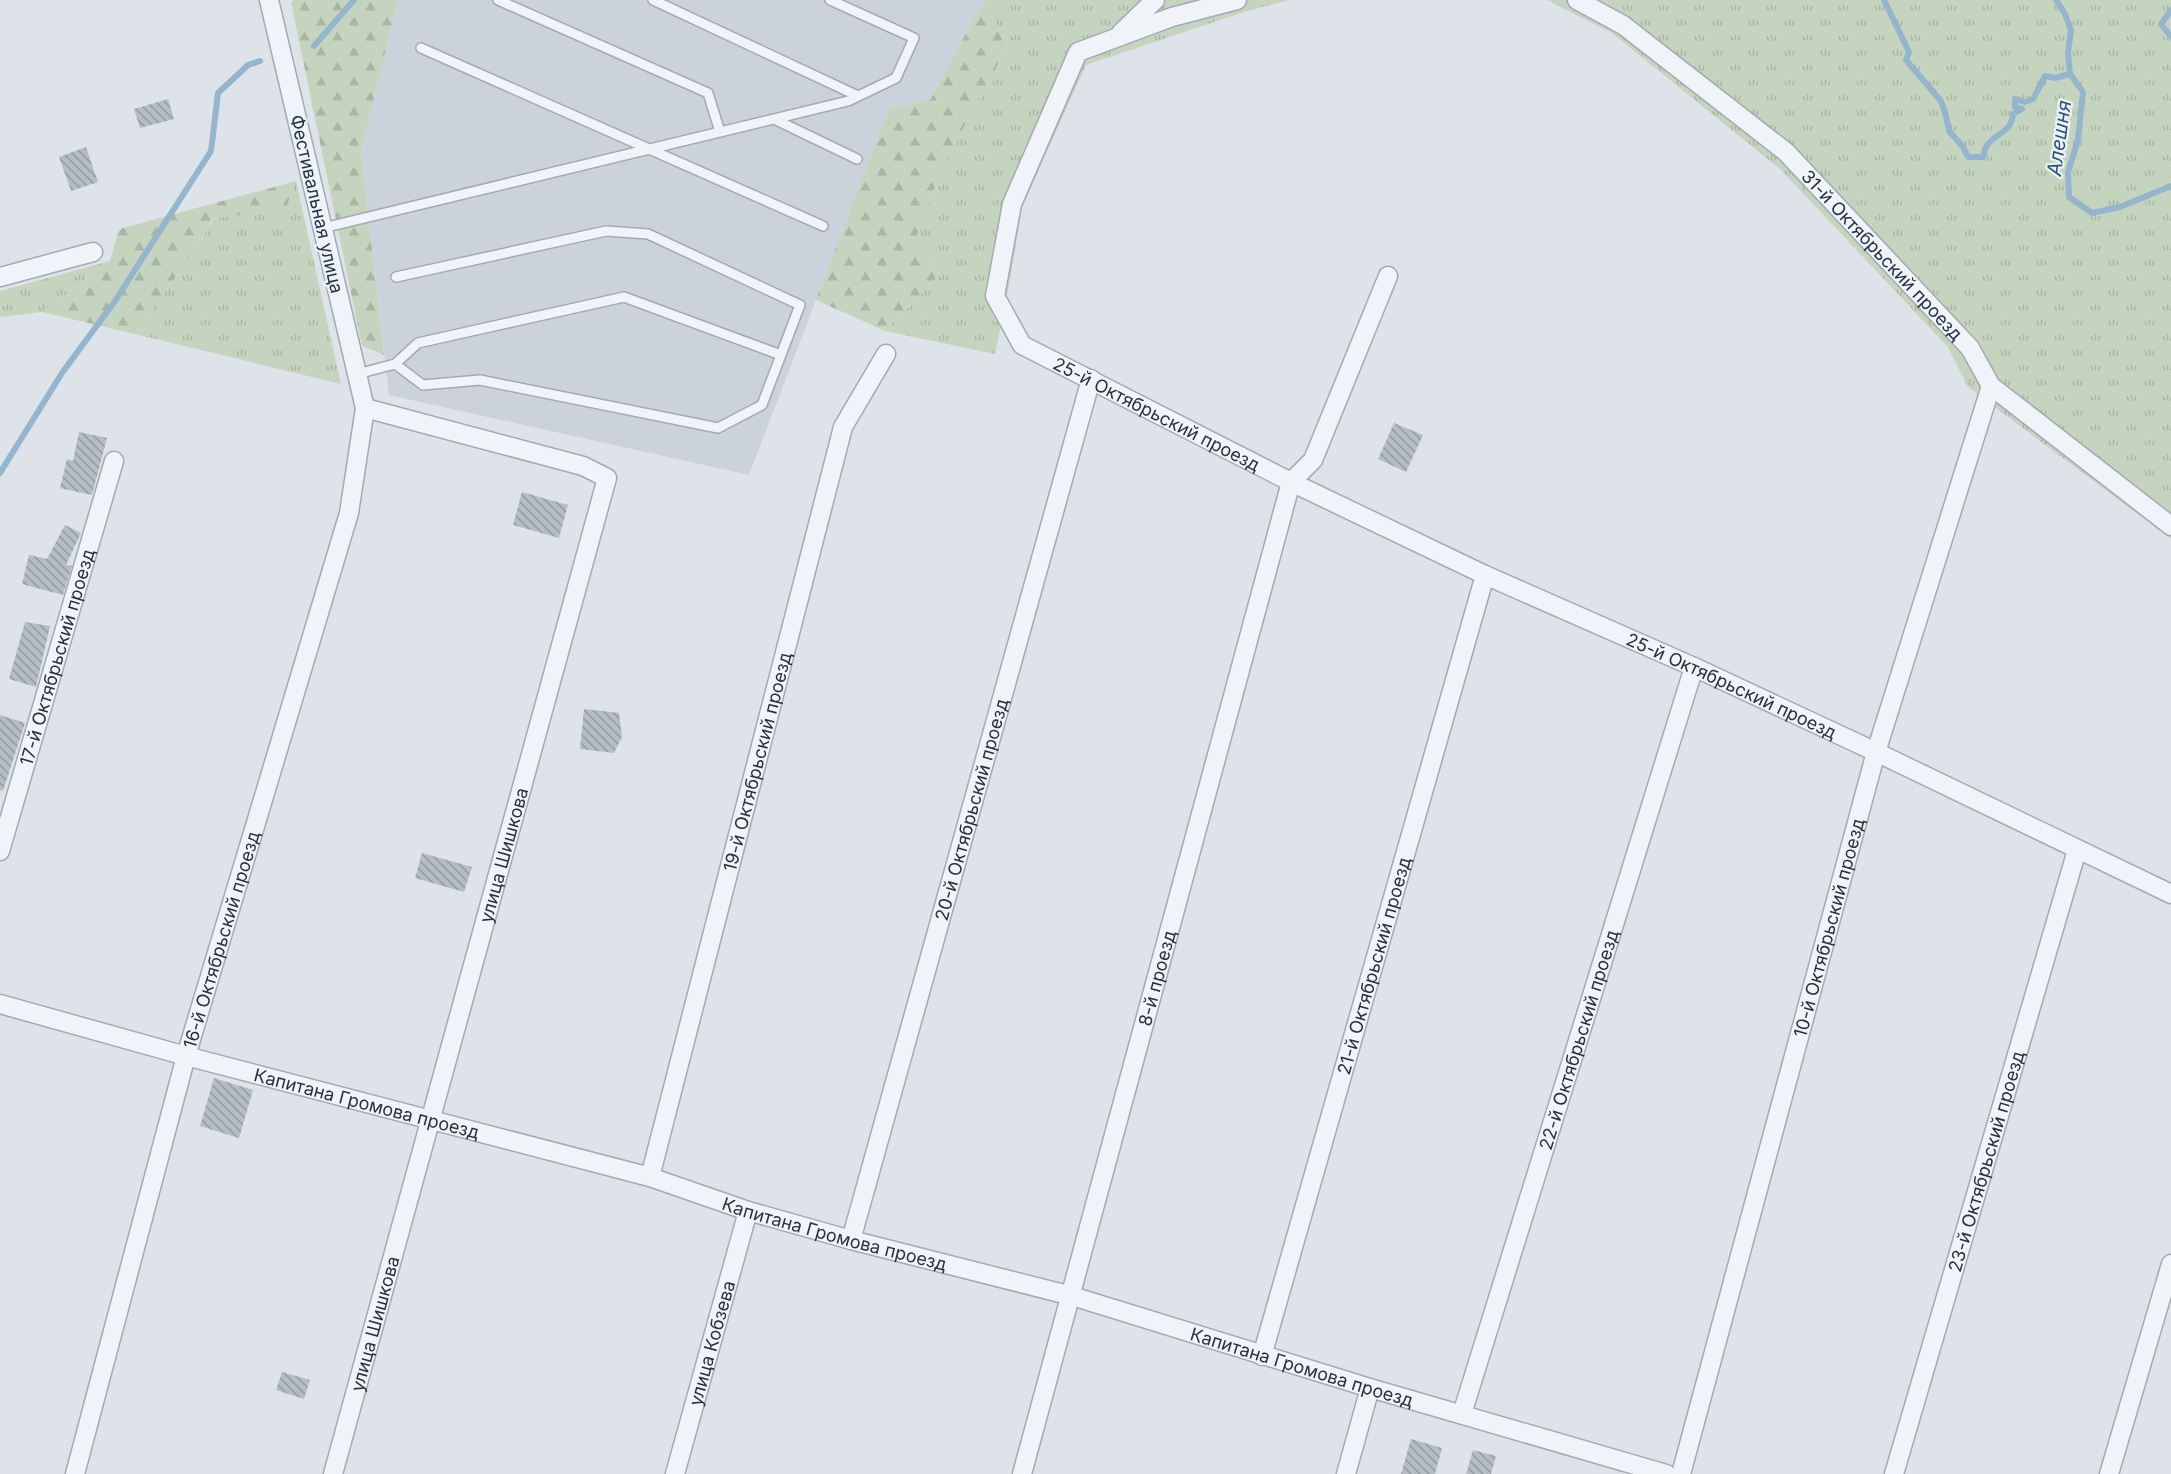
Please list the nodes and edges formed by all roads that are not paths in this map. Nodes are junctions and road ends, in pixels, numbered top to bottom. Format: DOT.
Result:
graph roads {
  1 [pos="269,0"];
  2 [pos="498,0"];
  3 [pos="653,0"];
  4 [pos="830,0"];
  5 [pos="1155,0"];
  6 [pos="1237,0"];
  7 [pos="1577,0"];
  8 [pos="1116,38"];
  9 [pos="421,48"];
  10 [pos="858,96"];
  11 [pos="774,118"];
  12 [pos="720,132"];
  13 [pos="648,149"];
  14 [pos="857,159"];
  15 [pos="823,226"];
  16 [pos="323,228"];
  17 [pos="93,252"];
  18 [pos="1388,276"];
  19 [pos="0,277"];
  20 [pos="396,277"];
  21 [pos="886,354"];
  22 [pos="781,355"];
  23 [pos="395,364"];
  24 [pos="357,374"];
  25 [pos="1091,379"];
  26 [pos="1991,386"];
  27 [pos="365,408"];
  28 [pos="114,461"];
  29 [pos="1291,482"];
  30 [pos="2171,526"];
  31 [pos="1485,575"];
  32 [pos="1694,667"];
  33 [pos="1876,752"];
  34 [pos="2077,850"];
  35 [pos="0,851"];
  36 [pos="2171,894"];
  37 [pos="0,1004"];
  38 [pos="186,1056"];
  39 [pos="429,1120"];
  40 [pos="650,1177"];
  41 [pos="748,1211"];
  42 [pos="851,1240"];
  43 [pos="2171,1264"];
  44 [pos="1072,1296"];
  45 [pos="1262,1356"];
  46 [pos="1370,1388"];
  47 [pos="1462,1414"];
  48 [pos="75,1474"];
  49 [pos="333,1474"];
  50 [pos="675,1474"];
  51 [pos="1023,1474"];
  52 [pos="1346,1474"];
  53 [pos="1666,1474"];
  54 [pos="1681,1474"];
  55 [pos="1894,1474"];
  56 [pos="2109,1474"];
  1 -- 16 [label="street, Фестивальная улица"];
  2 -- 12 [label="lane"];
  3 -- 10 [label="lane"];
  4 -- 10 [label="lane"];
  5 -- 8 [label="street"];
  6 -- 8 [label="street"];
  7 -- 26 [label="street, 31-й Октябрьский проезд"];
  8 -- 25 [label="street, 25-й Октябрьский проезд"];
  9 -- 13 [label="lane"];
  10 -- 11 [label="lane"];
  11 -- 12 [label="lane"];
  11 -- 14 [label="lane"];
  12 -- 13 [label="lane"];
  13 -- 15 [label="lane"];
  13 -- 16 [label="lane"];
  16 -- 24 [label="street, Фестивальная улица"];
  17 -- 19 [label="street"];
  18 -- 29 [label="street"];
  20 -- 22 [label="lane"];
  21 -- 40 [label="street, 19-й Октябрьский проезд"];
  22 -- 23 [label="lane"];
  22 -- 23 [label="lane"];
  23 -- 24 [label="lane"];
  24 -- 27 [label="street, Фестивальная улица"];
  25 -- 29 [label="street, 25-й Октябрьский проезд"];
  25 -- 42 [label="street, 20-й Октябрьский проезд"];
  26 -- 30 [label="street, 31-й Октябрьский проезд"];
  26 -- 33 [label="street, 10-й Октябрьский проезд"];
  27 -- 38 [label="street, 16-й Октябрьский проезд"];
  27 -- 39 [label="street, улица Шишкова"];
  28 -- 35 [label="street, 17-й Октябрьский проезд"];
  29 -- 31 [label="street, 25-й Октябрьский проезд"];
  29 -- 44 [label="street, 8-й проезд"];
  31 -- 32 [label="street, 25-й Октябрьский проезд"];
  31 -- 45 [label="street, 21-й Октябрьский проезд"];
  32 -- 33 [label="street, 25-й Октябрьский проезд"];
  32 -- 47 [label="street, 22-й Октябрьский проезд"];
  33 -- 34 [label="street, 25-й Октябрьский проезд"];
  33 -- 54 [label="street, 10-й Октябрьский проезд"];
  34 -- 36 [label="street, 25-й Октябрьский проезд"];
  34 -- 55 [label="street, 23-й Октябрьский проезд"];
  37 -- 38 [label="street, Капитана Громова проезд"];
  38 -- 39 [label="street, Капитана Громова проезд"];
  38 -- 48 [label="street, 16-й Октябрьский проезд"];
  39 -- 40 [label="street, Капитана Громова проезд"];
  39 -- 49 [label="street, улица Шишкова"];
  40 -- 41 [label="street, Капитана Громова проезд"];
  41 -- 42 [label="street, Капитана Громова проезд"];
  41 -- 50 [label="street, улица Кобзева"];
  42 -- 44 [label="street, Капитана Громова проезд"];
  43 -- 56 [label="street"];
  44 -- 45 [label="street, Капитана Громова проезд"];
  44 -- 51 [label="street, 8-й проезд"];
  45 -- 46 [label="street, Капитана Громова проезд"];
  46 -- 47 [label="street, Капитана Громова проезд"];
  46 -- 52 [label="street"];
  47 -- 53 [label="street, Капитана Громова проезд"];
}
